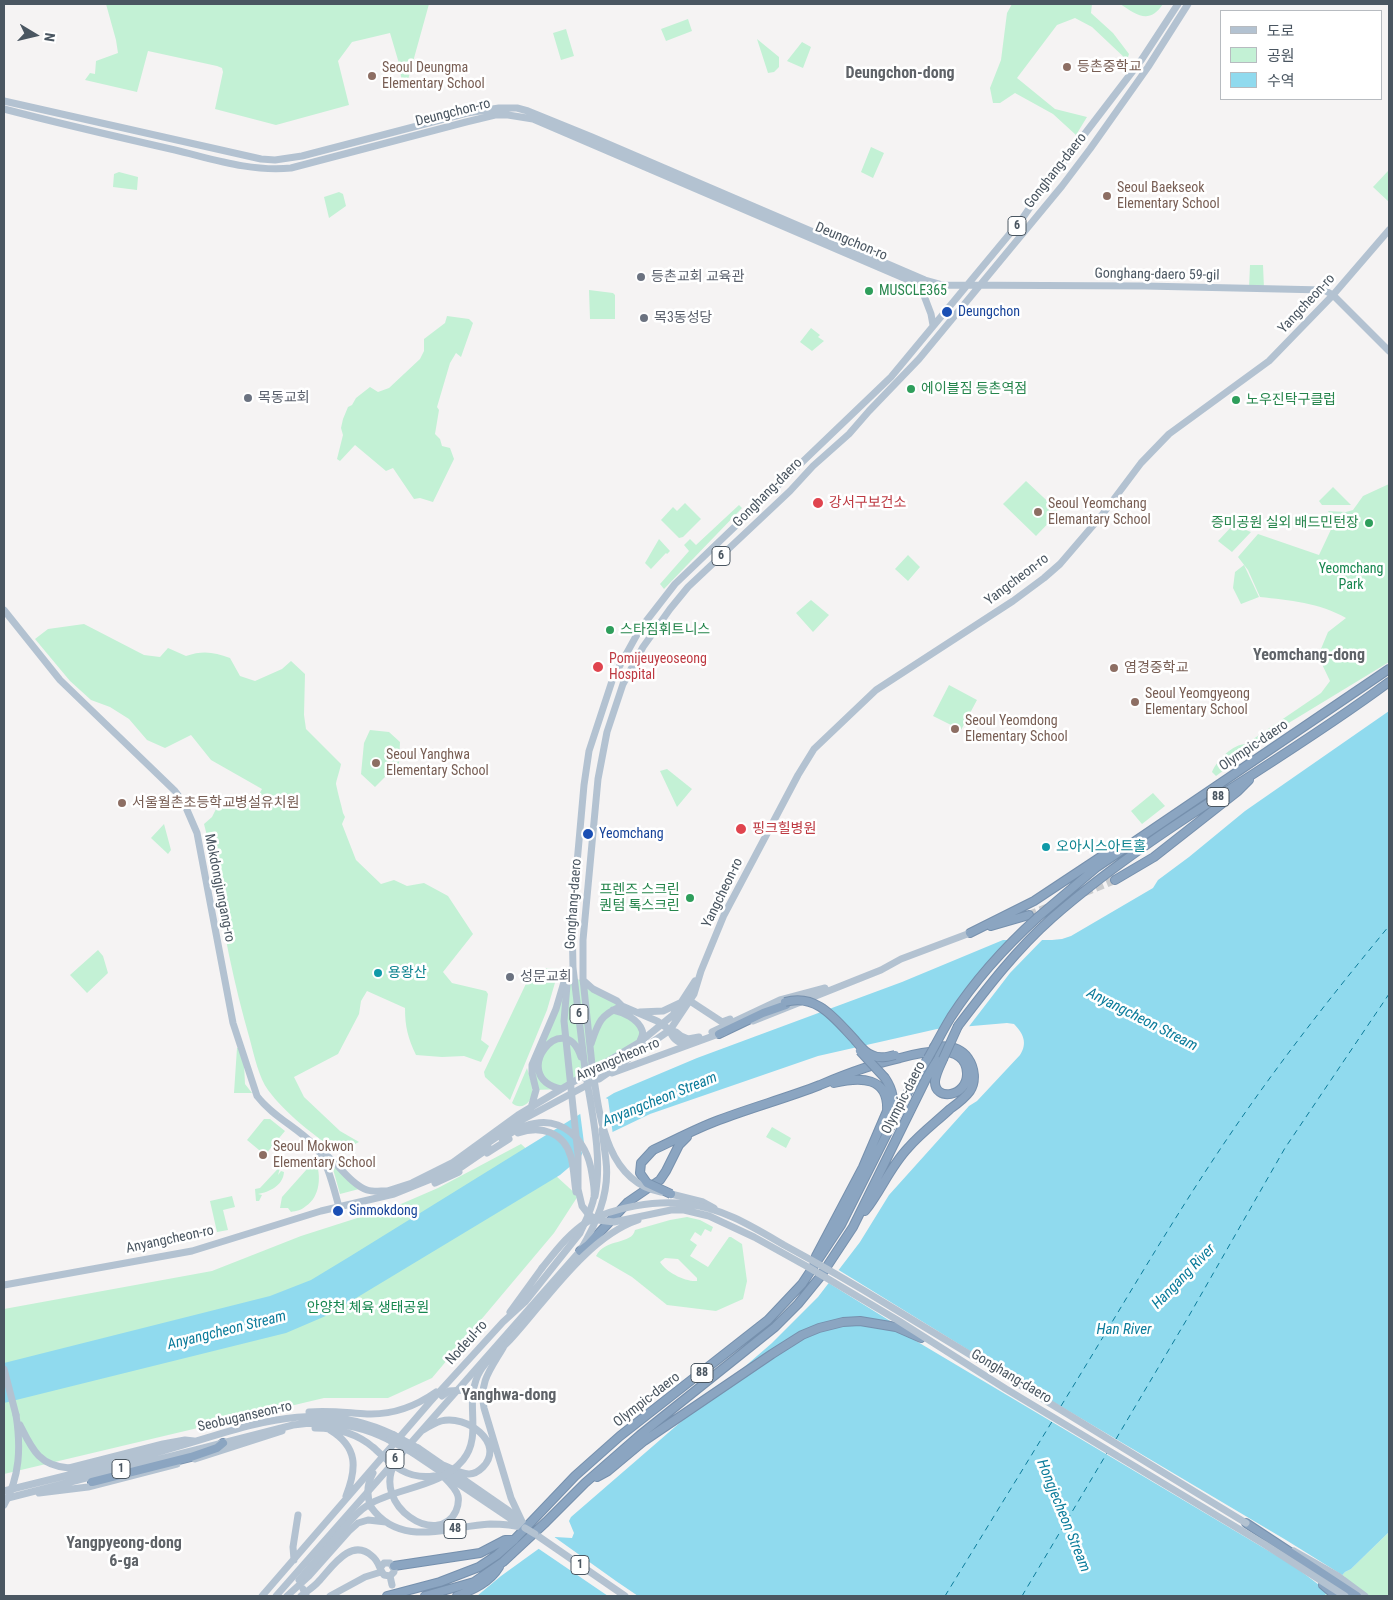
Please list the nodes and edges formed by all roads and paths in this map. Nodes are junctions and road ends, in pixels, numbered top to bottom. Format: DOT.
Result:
graph roads {
  1 [pos="1178,4"];
  2 [pos="1188,4"];
  3 [pos="4,101"];
  4 [pos="4,109"];
  5 [pos="1389,230"];
  6 [pos="920,285"];
  7 [pos="943,285"];
  8 [pos="967,285"];
  9 [pos="980,285"];
  10 [pos="1333,295"];
  11 [pos="933,325"];
  12 [pos="1389,351"];
  13 [pos="4,610"];
  14 [pos="1389,669"];
  15 [pos="1389,682"];
  16 [pos="1256,772"];
  17 [pos="1124,848"];
  18 [pos="1115,880"];
  19 [pos="1029,915"];
  20 [pos="970,933"];
  21 [pos="890,964"];
  22 [pos="573,968"];
  23 [pos="583,979"];
  24 [pos="686,1002"];
  25 [pos="786,1004"];
  26 [pos="622,1006"];
  27 [pos="762,1009"];
  28 [pos="612,1010"];
  29 [pos="635,1012"];
  30 [pos="747,1014"];
  31 [pos="663,1024"];
  32 [pos="670,1030"];
  33 [pos="718,1034"];
  34 [pos="640,1042"];
  35 [pos="691,1042"];
  36 [pos="590,1048"];
  37 [pos="941,1058"];
  38 [pos="588,1067"];
  39 [pos="599,1079"];
  40 [pos="820,1085"];
  41 [pos="561,1089"];
  42 [pos="536,1090"];
  43 [pos="547,1097"];
  44 [pos="557,1102"];
  45 [pos="534,1106"];
  46 [pos="600,1117"];
  47 [pos="520,1121"];
  48 [pos="694,1131"];
  49 [pos="315,1146"];
  50 [pos="863,1167"];
  51 [pos="424,1184"];
  52 [pos="385,1194"];
  53 [pos="671,1194"];
  54 [pos="594,1196"];
  55 [pos="582,1206"];
  56 [pos="339,1207"];
  57 [pos="721,1211"];
  58 [pos="652,1214"];
  59 [pos="853,1227"];
  60 [pos="580,1250"];
  61 [pos="802,1284"];
  62 [pos="4,1285"];
  63 [pos="503,1322"];
  64 [pos="516,1324"];
  65 [pos="928,1341"];
  66 [pos="4,1369"];
  67 [pos="447,1384"];
  68 [pos="430,1402"];
  69 [pos="484,1408"];
  70 [pos="16,1415"];
  71 [pos="292,1416"];
  72 [pos="327,1428"];
  73 [pos="417,1434"];
  74 [pos="392,1437"];
  75 [pos="197,1441"];
  76 [pos="222,1447"];
  77 [pos="403,1451"];
  78 [pos="387,1452"];
  79 [pos="442,1470"];
  80 [pos="92,1482"];
  81 [pos="585,1483"];
  82 [pos="4,1491"];
  83 [pos="4,1499"];
  84 [pos="344,1502"];
  85 [pos="4,1506"];
  86 [pos="298,1515"];
  87 [pos="387,1522"];
  88 [pos="1246,1523"];
  89 [pos="525,1528"];
  90 [pos="514,1540"];
  91 [pos="294,1560"];
  92 [pos="503,1562"];
  93 [pos="394,1566"];
  94 [pos="1304,1569"];
  95 [pos="381,1570"];
  96 [pos="309,1576"];
  97 [pos="390,1576"];
  98 [pos="392,1584"];
  99 [pos="304,1594"];
  100 [pos="262,1596"];
  101 [pos="276,1596"];
  102 [pos="285,1596"];
  103 [pos="330,1596"];
  104 [pos="387,1596"];
  105 [pos="425,1596"];
  106 [pos="457,1596"];
  107 [pos="625,1596"];
  108 [pos="1336,1596"];
  109 [pos="1345,1596"];
  110 [pos="1357,1596"];
  111 [pos="1365,1596"];
  1 -- 8 [label="main road, Gonghang-daero / 6"];
  2 -- 9 [label="main road, Gonghang-daero / 6"];
  3 -- 7 [label="main road, Deungchon-ro"];
  4 -- 6 [label="main road, Deungchon-ro"];
  5 -- 10 [label="main road, Yangcheon-ro"];
  6 -- 7 [label="main road, Deungchon-ro"];
  6 -- 11 [label="main road"];
  7 -- 8 [label="main road, Deungchon-ro"];
  8 -- 9 [label="main road, Deungchon-ro"];
  8 -- 11 [label="main road, Gonghang-daero / 6"];
  9 -- 10 [label="main road, Gonghang-daero 59-gil"];
  9 -- 23 [label="main road, Gonghang-daero / 6"];
  10 -- 12 [label="main road"];
  10 -- 24 [label="main road, Yangcheon-ro"];
  11 -- 22 [label="main road, Gonghang-daero / 6"];
  13 -- 49 [label="main road, Mokdongjungang-ro"];
  14 -- 17 [label="highway, Olympic-daero / 88"];
  15 -- 16 [label="highway, Olympic-daero / 88"];
  16 -- 18 [label="highway"];
  16 -- 37 [label="highway, Olympic-daero / 88, bridge"];
  17 -- 20 [label="highway"];
  17 -- 61 [label="highway, Olympic-daero / 88, bridge"];
  19 -- 20 [label="highway"];
  20 -- 21 [label="main road, Anyangcheon-ro"];
  21 -- 27 [label="main road, Anyangcheon-ro"];
  21 -- 33 [label="main road, Anyangcheon-ro"];
  22 -- 38 [label="main road, Gonghang-daero / 6"];
  22 -- 42 [label="main road"];
  22 -- 55 [label="main road, bridge"];
  23 -- 26 [label="main road"];
  23 -- 36 [label="main road, Gonghang-daero / 6"];
  24 -- 29 [label="main road"];
  24 -- 30 [label="main road"];
  24 -- 31 [label="main road, Yangcheon-ro"];
  24 -- 32 [label="main road, Yangcheon-ro"];
  25 -- 27 [label="highway"];
  25 -- 33 [label="highway"];
  25 -- 50 [label="highway, bridge"];
  25 -- 59 [label="highway, bridge"];
  26 -- 28 [label="main road"];
  26 -- 29 [label="main road"];
  27 -- 30 [label="main road, Anyangcheon-ro"];
  28 -- 34 [label="main road"];
  28 -- 36 [label="main road"];
  29 -- 31 [label="main road"];
  30 -- 35 [label="main road, Anyangcheon-ro"];
  31 -- 32 [label="main road"];
  31 -- 34 [label="main road, Yangcheon-ro"];
  32 -- 35 [label="main road"];
  32 -- 39 [label="main road, Yangcheon-ro"];
  33 -- 35 [label="main road, Anyangcheon-ro"];
  34 -- 41 [label="main road, Yangcheon-ro"];
  35 -- 39 [label="main road, Anyangcheon-ro"];
  36 -- 38 [label="main road, Gonghang-daero / 6"];
  37 -- 40 [label="highway"];
  37 -- 59 [label="highway, Olympic-daero / 88"];
  38 -- 41 [label="main road"];
  38 -- 46 [label="main road, Gonghang-daero / 6, bridge"];
  38 -- 54 [label="main road, Nodeul-ro / 6, bridge"];
  39 -- 44 [label="main road, Anyangcheon-ro"];
  40 -- 48 [label="highway"];
  40 -- 50 [label="highway"];
  41 -- 43 [label="main road, Anyangcheon-ro"];
  42 -- 43 [label="main road"];
  42 -- 45 [label="main road"];
  43 -- 44 [label="main road"];
  43 -- 45 [label="main road, Anyangcheon-ro"];
  44 -- 47 [label="main road, Anyangcheon-ro"];
  45 -- 47 [label="main road"];
  45 -- 52 [label="main road, Anyangcheon-ro"];
  46 -- 53 [label="main road, bridge"];
  46 -- 60 [label="main road, Nodeul-ro / 6, bridge"];
  47 -- 51 [label="main road, Anyangcheon-ro"];
  48 -- 53 [label="highway, bridge"];
  48 -- 60 [label="highway"];
  49 -- 52 [label="main road"];
  49 -- 56 [label="main road, Mokdongjungang-ro"];
  50 -- 61 [label="highway"];
  51 -- 52 [label="main road, Anyangcheon-ro"];
  51 -- 54 [label="main road, bridge"];
  52 -- 55 [label="main road, bridge"];
  52 -- 56 [label="main road, Anyangcheon-ro"];
  53 -- 57 [label="main road, bridge"];
  54 -- 63 [label="main road, Nodeul-ro / 6"];
  55 -- 58 [label="main road, bridge"];
  56 -- 62 [label="main road, Anyangcheon-ro"];
  57 -- 63 [label="main road, bridge"];
  57 -- 88 [label="main road, Gonghang-daero, bridge"];
  58 -- 65 [label="main road, Gonghang-daero, bridge"];
  58 -- 79 [label="main road, bridge"];
  59 -- 81 [label="highway, Olympic-daero / 88"];
  60 -- 64 [label="main road, Nodeul-ro / 6"];
  61 -- 90 [label="highway, Olympic-daero / 88"];
  63 -- 67 [label="main road, Nodeul-ro / 6"];
  64 -- 69 [label="main road"];
  64 -- 73 [label="main road, Nodeul-ro / 6"];
  65 -- 81 [label="highway, bridge"];
  65 -- 94 [label="main road, Gonghang-daero, bridge"];
  66 -- 70 [label="main road"];
  67 -- 68 [label="main road, Nodeul-ro / 6"];
  67 -- 71 [label="main road"];
  68 -- 69 [label="main road, bridge"];
  68 -- 78 [label="main road, Nodeul-ro / 6"];
  69 -- 89 [label="main road"];
  70 -- 75 [label="main road, bridge"];
  70 -- 85 [label="main road, bridge"];
  71 -- 74 [label="main road, Seobuganseon-ro / 1"];
  71 -- 75 [label="main road, Seobuganseon-ro / 1"];
  72 -- 76 [label="main road"];
  72 -- 79 [label="main road, bridge"];
  72 -- 84 [label="main road"];
  73 -- 77 [label="main road, Nodeul-ro / 6"];
  73 -- 79 [label="main road, bridge"];
  74 -- 76 [label="main road, Seobuganseon-ro / 1"];
  74 -- 79 [label="main road, Seobuganseon-ro / 1, bridge"];
  75 -- 82 [label="main road, Seobuganseon-ro / 1"];
  76 -- 80 [label="highway"];
  76 -- 83 [label="main road, Seobuganseon-ro / 1"];
  77 -- 79 [label="main road"];
  77 -- 101 [label="main road, Nodeul-ro / 6"];
  78 -- 84 [label="main road, Nodeul-ro / 6"];
  78 -- 87 [label="main road, 48, bridge"];
  79 -- 89 [label="main road, Seobuganseon-ro / 1"];
  79 -- 102 [label="main road, bridge"];
  81 -- 92 [label="highway, Olympic-daero / 88"];
  84 -- 91 [label="main road, Nodeul-ro / 6"];
  86 -- 91 [label="main road"];
  87 -- 89 [label="main road, 48"];
  87 -- 96 [label="main road"];
  88 -- 110 [label="highway"];
  88 -- 111 [label="main road, Gonghang-daero"];
  89 -- 107 [label="main road, Seobuganseon-ro / 1, bridge"];
  90 -- 93 [label="highway"];
  90 -- 104 [label="highway, Olympic-daero / 88"];
  91 -- 100 [label="main road, Nodeul-ro / 6"];
  92 -- 105 [label="highway, Olympic-daero / 88"];
  92 -- 106 [label="highway"];
  93 -- 95 [label="main road"];
  93 -- 97 [label="main road"];
  94 -- 108 [label="highway, bridge"];
  94 -- 109 [label="main road, Gonghang-daero, bridge"];
  95 -- 97 [label="main road"];
  95 -- 99 [label="main road"];
  95 -- 103 [label="main road"];
  96 -- 99 [label="main road"];
  96 -- 102 [label="main road"];
  97 -- 98 [label="main road"];
}
